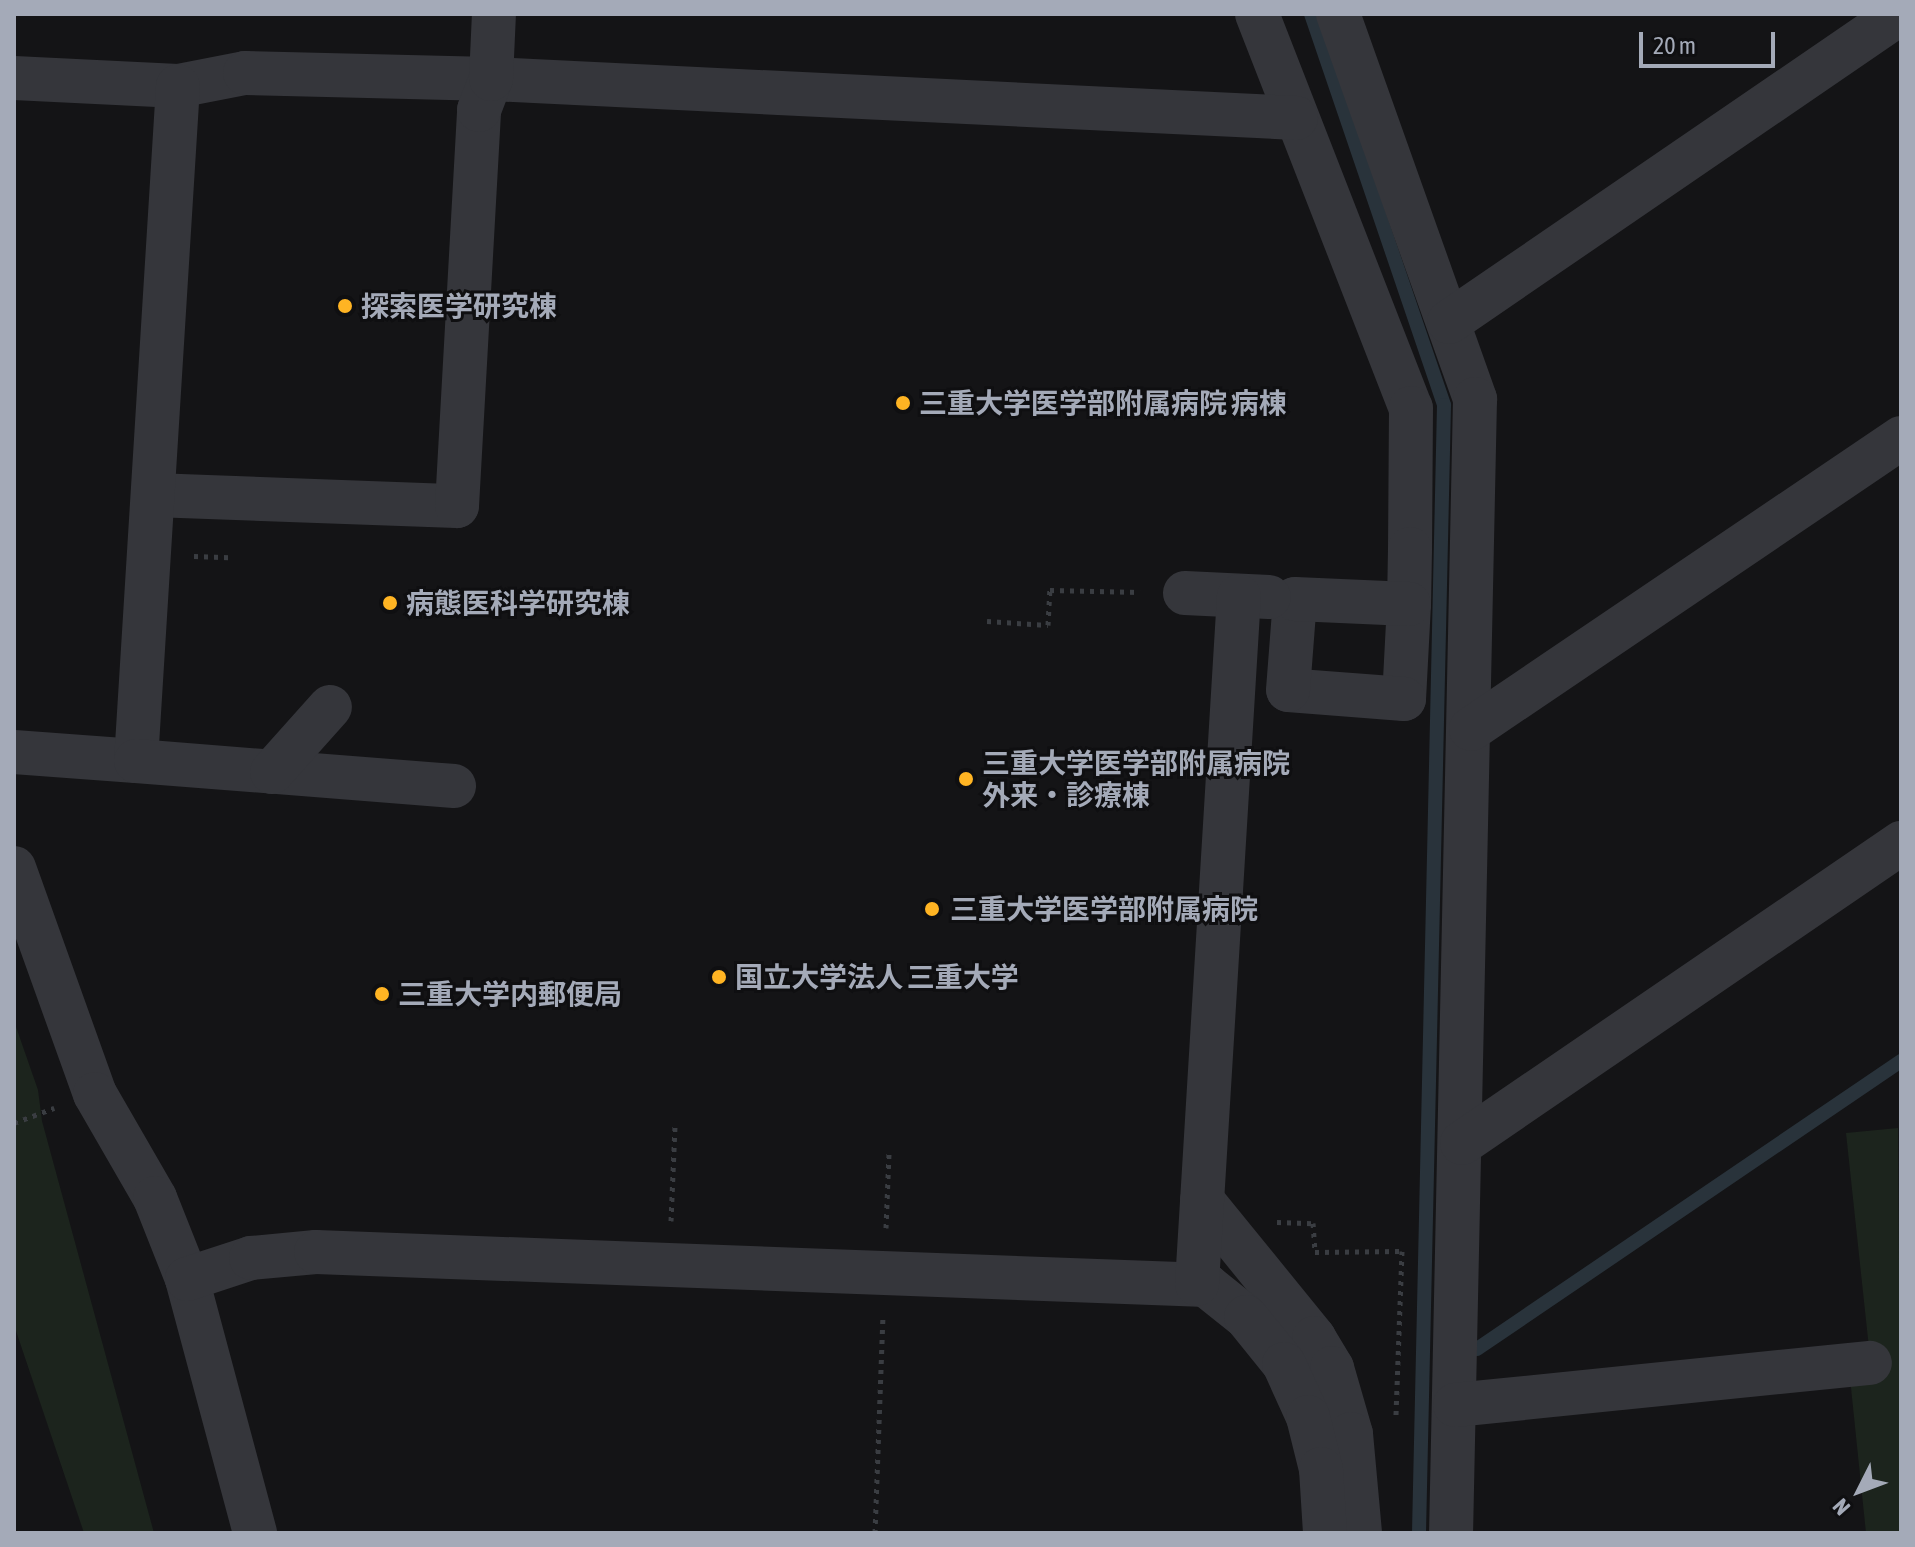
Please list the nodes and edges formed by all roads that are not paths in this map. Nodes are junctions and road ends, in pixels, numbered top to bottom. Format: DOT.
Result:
graph roads {
  1 [pos="494,14"];
  2 [pos="1257,14"];
  3 [pos="1338,14"];
  4 [pos="1899,14"];
  5 [pos="14,78"];
  6 [pos="491,79"];
  7 [pos="178,86"];
  8 [pos="1296,118"];
  9 [pos="1449,322"];
  10 [pos="1901,438"];
  11 [pos="153,495"];
  12 [pos="1185,593"];
  13 [pos="1239,596"];
  14 [pos="1295,599"];
  15 [pos="1409,604"];
  16 [pos="330,707"];
  17 [pos="1471,729"];
  18 [pos="14,752"];
  19 [pos="136,761"];
  20 [pos="272,772"];
  21 [pos="454,786"];
  22 [pos="1901,843"];
  23 [pos="14,868"];
  24 [pos="1462,1143"];
  25 [pos="1202,1200"];
  26 [pos="187,1279"];
  27 [pos="1197,1284"];
  28 [pos="1870,1363"];
  29 [pos="1455,1405"];
  30 [pos="255,1533"];
  31 [pos="1325,1533"];
  32 [pos="1360,1533"];
  33 [pos="1451,1533"];
  1 -- 6 [label="street"];
  2 -- 8 [label="street"];
  3 -- 9 [label="street"];
  4 -- 9 [label="street"];
  5 -- 7 [label="street"];
  6 -- 7 [label="street"];
  6 -- 8 [label="street"];
  6 -- 11 [label="street"];
  7 -- 11 [label="street"];
  8 -- 15 [label="street"];
  9 -- 17 [label="street"];
  10 -- 17 [label="street"];
  11 -- 19 [label="street"];
  12 -- 13 [label="street"];
  13 -- 14 [label="street"];
  13 -- 25 [label="street"];
  14 -- 15 [label="street"];
  14 -- 15 [label="street"];
  16 -- 20 [label="street"];
  17 -- 24 [label="street"];
  18 -- 19 [label="street"];
  19 -- 20 [label="street"];
  20 -- 21 [label="street"];
  22 -- 24 [label="street"];
  23 -- 26 [label="street"];
  24 -- 29 [label="street"];
  25 -- 27 [label="street"];
  25 -- 32 [label="street"];
  26 -- 27 [label="street"];
  26 -- 30 [label="street"];
  27 -- 31 [label="street"];
  28 -- 29 [label="street"];
  29 -- 33 [label="street"];
}
